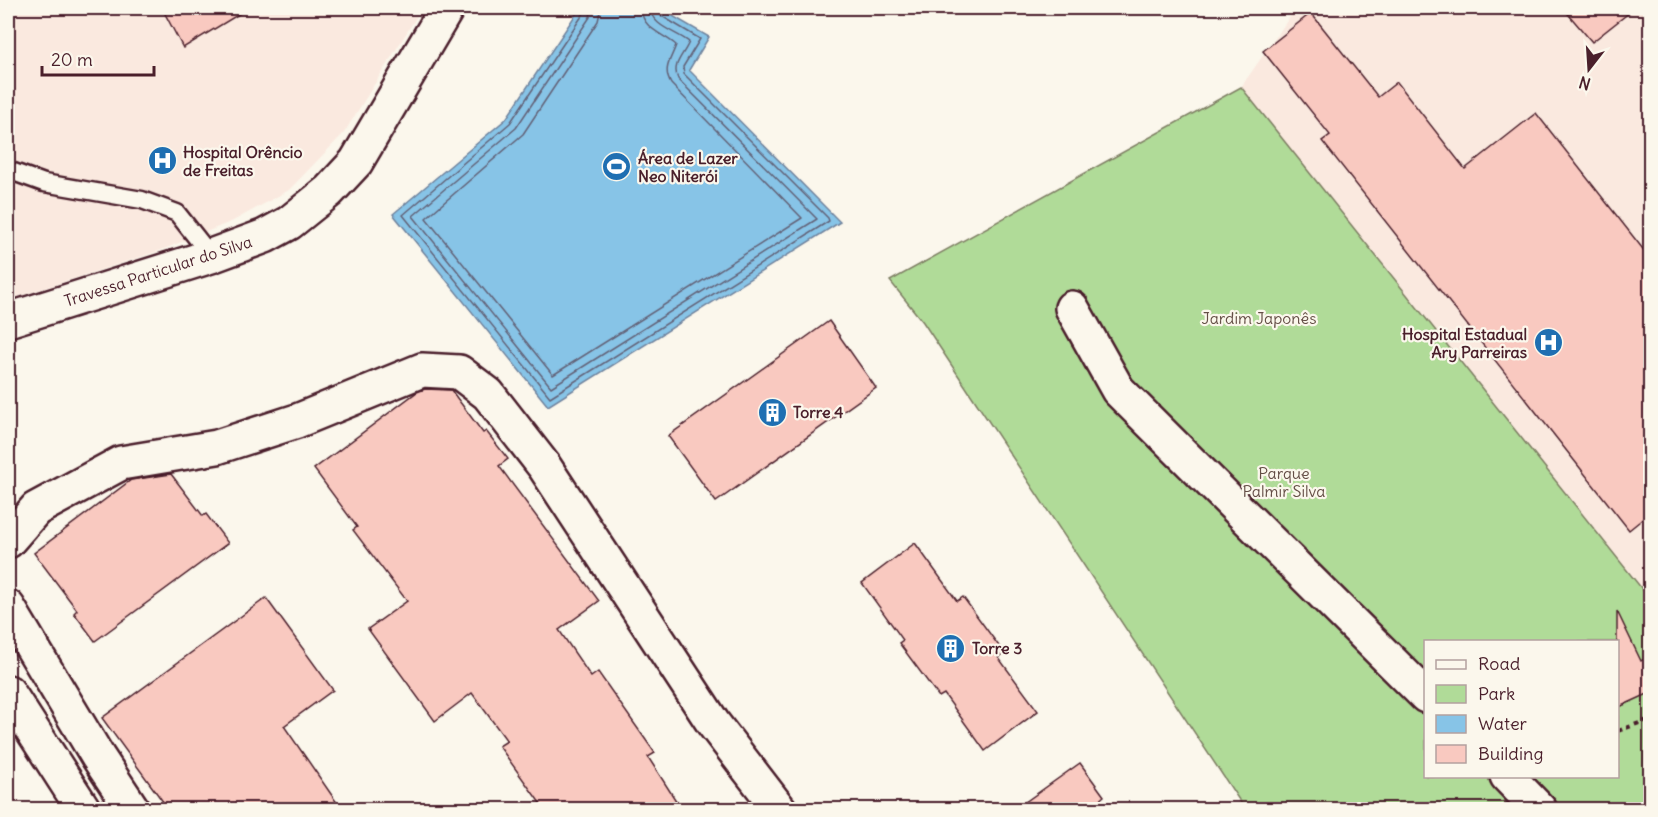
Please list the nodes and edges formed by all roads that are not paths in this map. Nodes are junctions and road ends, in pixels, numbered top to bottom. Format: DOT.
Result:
graph roads {
  1 [pos="447,8"];
  2 [pos="8,170"];
  3 [pos="211,256"];
  4 [pos="1072,308"];
  5 [pos="8,320"];
  6 [pos="8,542"];
  7 [pos="8,607"];
  8 [pos="8,692"];
  9 [pos="1424,695"];
  10 [pos="1508,778"];
  11 [pos="84,810"];
  12 [pos="133,810"];
  13 [pos="780,810"];
  14 [pos="1540,810"];
  1 -- 3 [label="street, Travessa Particular do Silva"];
  2 -- 3 [label="lane"];
  3 -- 5 [label="street, Travessa Particular do Silva"];
  4 -- 9 [label="street"];
  6 -- 13 [label="street"];
  7 -- 12 [label="street"];
  8 -- 11 [label="street"];
  10 -- 14 [label="street"];
}
